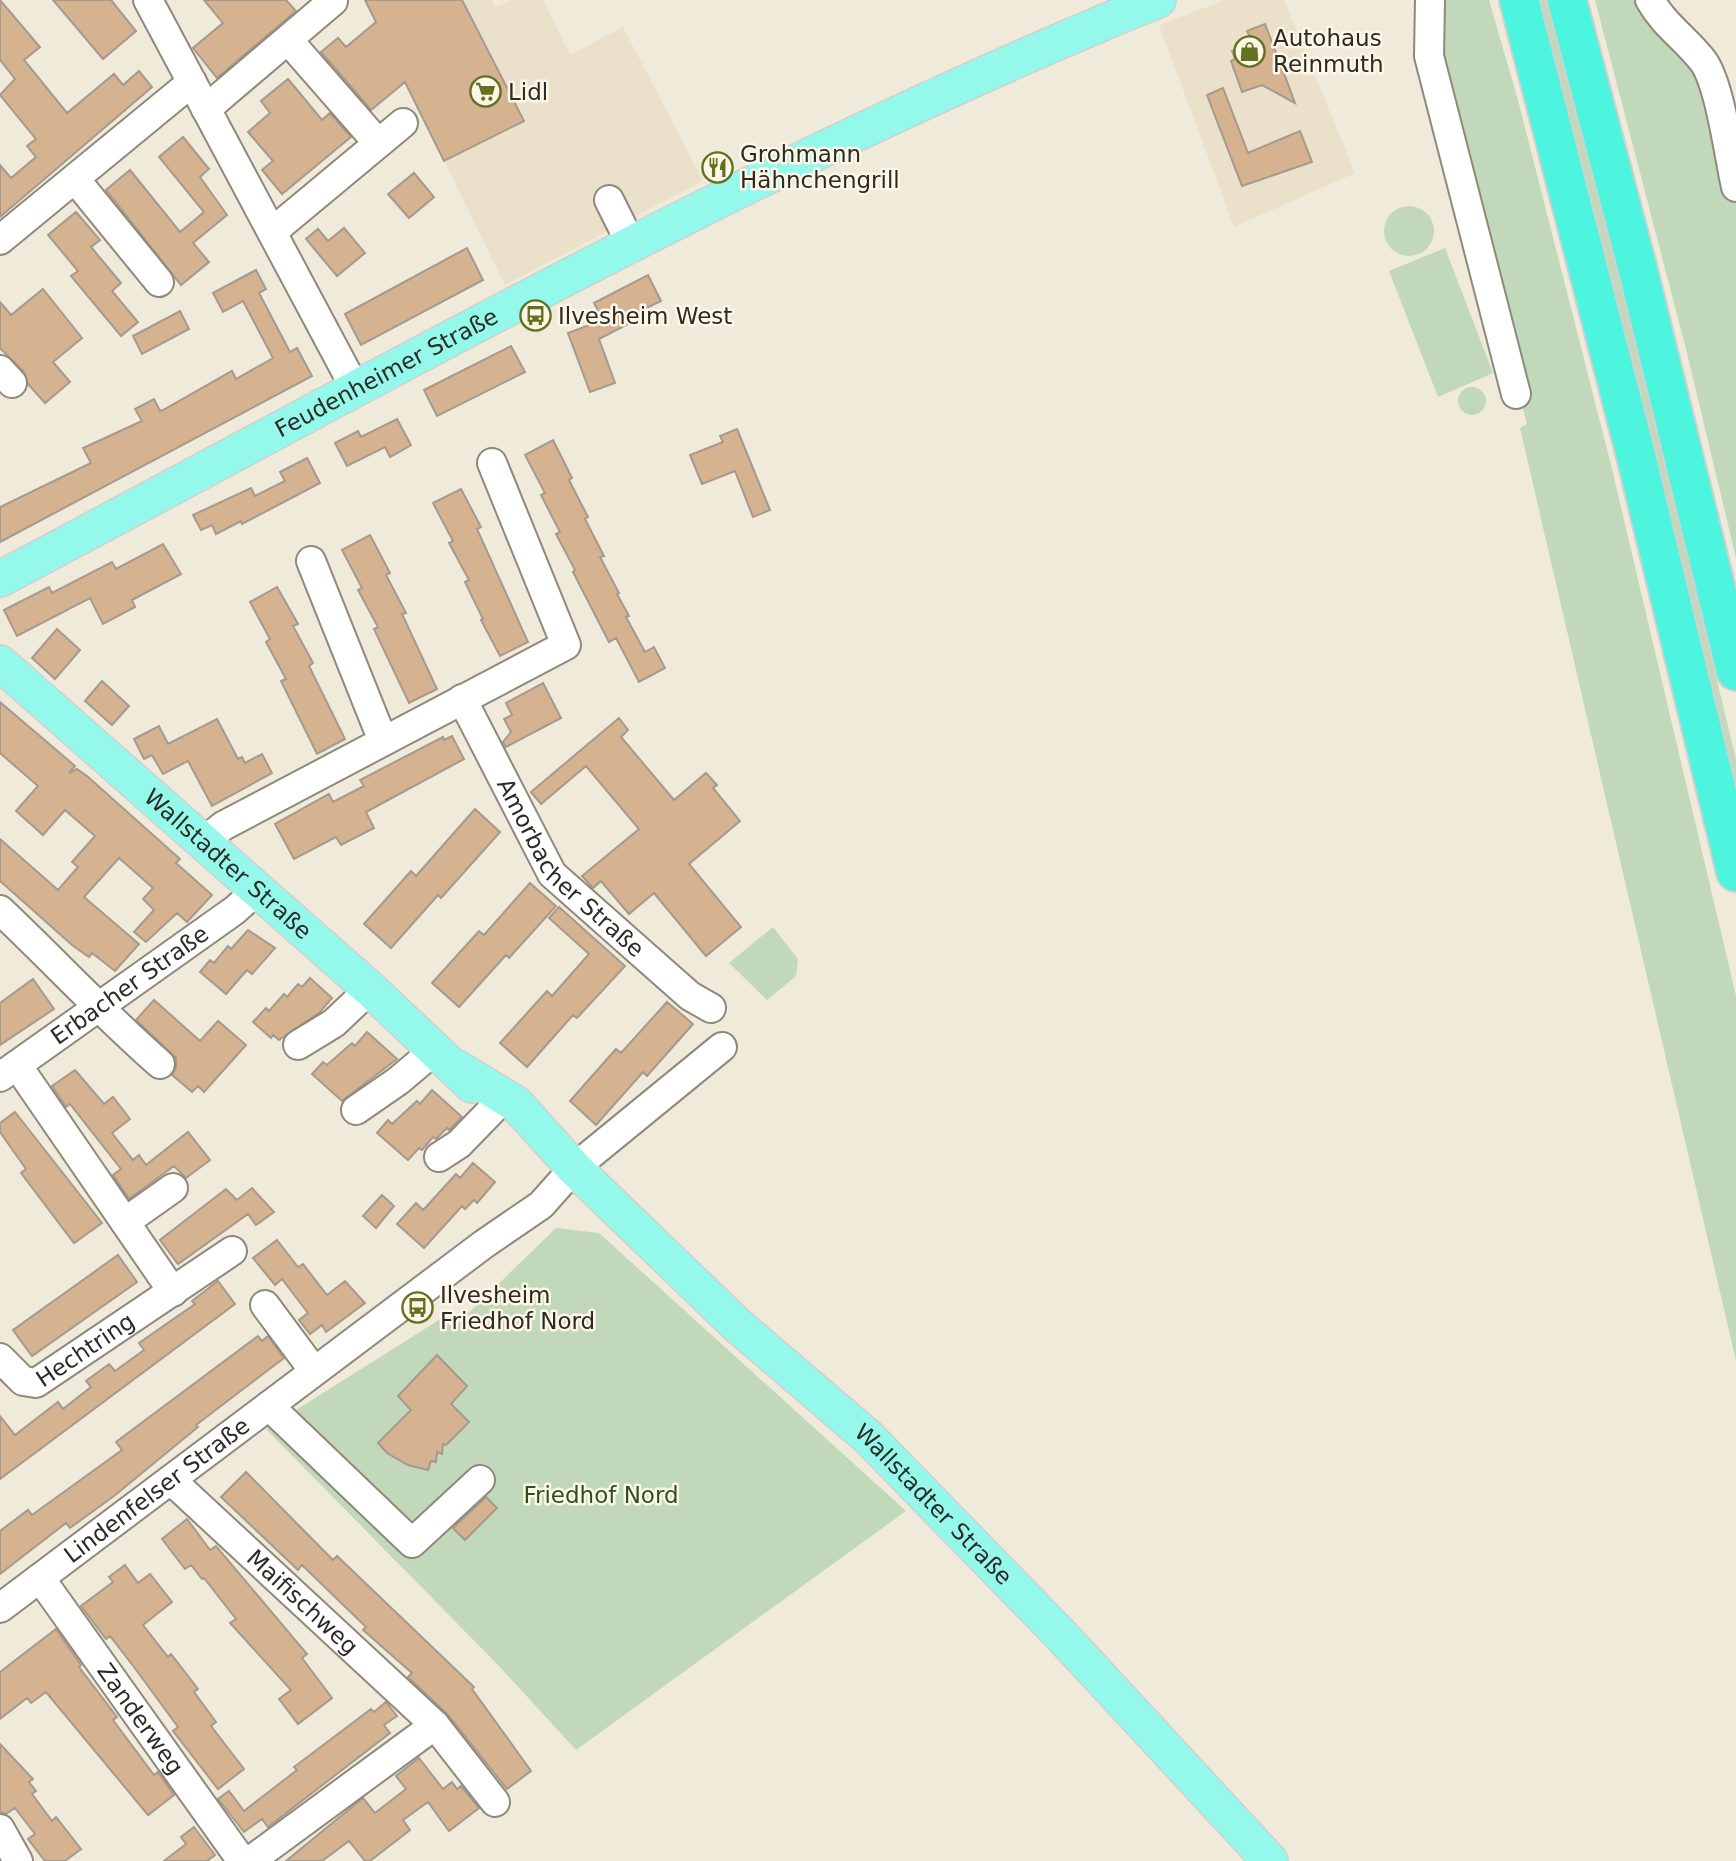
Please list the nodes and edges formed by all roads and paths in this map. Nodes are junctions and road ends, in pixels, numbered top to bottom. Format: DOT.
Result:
graph roads {
  1 [pos="148,0"];
  2 [pos="1158,0"];
  3 [pos="1430,0"];
  4 [pos="1519,0"];
  5 [pos="1567,0"];
  6 [pos="1650,0"];
  7 [pos="318,5"];
  8 [pos="288,40"];
  9 [pos="192,82"];
  10 [pos="206,109"];
  11 [pos="403,122"];
  12 [pos="378,144"];
  13 [pos="75,179"];
  14 [pos="1736,187"];
  15 [pos="609,200"];
  16 [pos="272,232"];
  17 [pos="0,240"];
  18 [pos="631,244"];
  19 [pos="159,282"];
  20 [pos="356,390"];
  21 [pos="1516,394"];
  22 [pos="492,463"];
  23 [pos="311,561"];
  24 [pos="0,579"];
  25 [pos="0,663"];
  26 [pos="1736,671"];
  27 [pos="463,699"];
  28 [pos="383,741"];
  29 [pos="203,842"];
  30 [pos="1736,872"];
  31 [pos="257,890"];
  32 [pos="0,910"];
  33 [pos="370,989"];
  34 [pos="99,1007"];
  35 [pos="711,1008"];
  36 [pos="298,1045"];
  37 [pos="722,1047"];
  38 [pos="447,1058"];
  39 [pos="160,1064"];
  40 [pos="8,1071"];
  41 [pos="493,1109"];
  42 [pos="356,1110"];
  43 [pos="439,1157"];
  44 [pos="574,1168"];
  45 [pos="173,1188"];
  46 [pos="125,1222"];
  47 [pos="232,1251"];
  48 [pos="173,1292"];
  49 [pos="265,1306"];
  50 [pos="0,1358"];
  51 [pos="314,1371"];
  52 [pos="269,1406"];
  53 [pos="172,1480"];
  54 [pos="480,1480"];
  55 [pos="40,1578"];
  56 [pos="0,1608"];
  57 [pos="435,1725"];
  58 [pos="495,1802"];
  59 [pos="242,1861"];
  60 [pos="250,1861"];
  61 [pos="1270,1861"];
  1 -- 9 [label="street"];
  2 -- 18 [label="main road, Feudenheimer Straße"];
  3 -- 21 [label="street"];
  4 -- 30 [label="highway"];
  5 -- 26 [label="highway"];
  6 -- 14 [label="street"];
  7 -- 8 [label="street"];
  8 -- 10 [label="street"];
  8 -- 12 [label="street"];
  9 -- 10 [label="street"];
  9 -- 13 [label="street"];
  10 -- 16 [label="street"];
  11 -- 12 [label="street"];
  12 -- 16 [label="street"];
  13 -- 17 [label="street"];
  13 -- 19 [label="street"];
  15 -- 18 [label="street"];
  16 -- 20 [label="street"];
  18 -- 20 [label="main road, Feudenheimer Straße"];
  20 -- 24 [label="main road, Feudenheimer Straße"];
  22 -- 27 [label="street"];
  23 -- 28 [label="street"];
  25 -- 29 [label="main road, Wallstadter Straße"];
  27 -- 28 [label="street"];
  27 -- 35 [label="street, Amorbacher Straße"];
  28 -- 29 [label="street"];
  29 -- 31 [label="main road, Wallstadter Straße"];
  31 -- 33 [label="main road, Wallstadter Straße"];
  31 -- 34 [label="street, Erbacher Straße"];
  32 -- 34 [label="street"];
  33 -- 36 [label="street"];
  33 -- 38 [label="main road, Wallstadter Straße"];
  34 -- 39 [label="street"];
  34 -- 40 [label="street, Erbacher Straße"];
  37 -- 44 [label="street, Lindenfelser Straße"];
  38 -- 41 [label="main road, Wallstadter Straße"];
  38 -- 42 [label="street"];
  38 -- 44 [label="main road, Wallstadter Straße"];
  40 -- 46 [label="street"];
  41 -- 43 [label="street"];
  41 -- 44 [label="main road, Wallstadter Straße"];
  44 -- 51 [label="street, Lindenfelser Straße"];
  44 -- 61 [label="main road, Wallstadter Straße"];
  45 -- 46 [label="street"];
  46 -- 48 [label="street"];
  47 -- 48 [label="street, Hechtring"];
  48 -- 50 [label="street, Hechtring"];
  49 -- 51 [label="street"];
  51 -- 52 [label="street, Lindenfelser Straße"];
  52 -- 53 [label="street, Lindenfelser Straße"];
  52 -- 54 [label="street"];
  53 -- 55 [label="street, Lindenfelser Straße"];
  53 -- 57 [label="street, Maifischweg"];
  55 -- 56 [label="street, Lindenfelser Straße"];
  55 -- 59 [label="street, Zanderweg"];
  57 -- 58 [label="street, Maifischweg"];
  57 -- 60 [label="street"];
}
